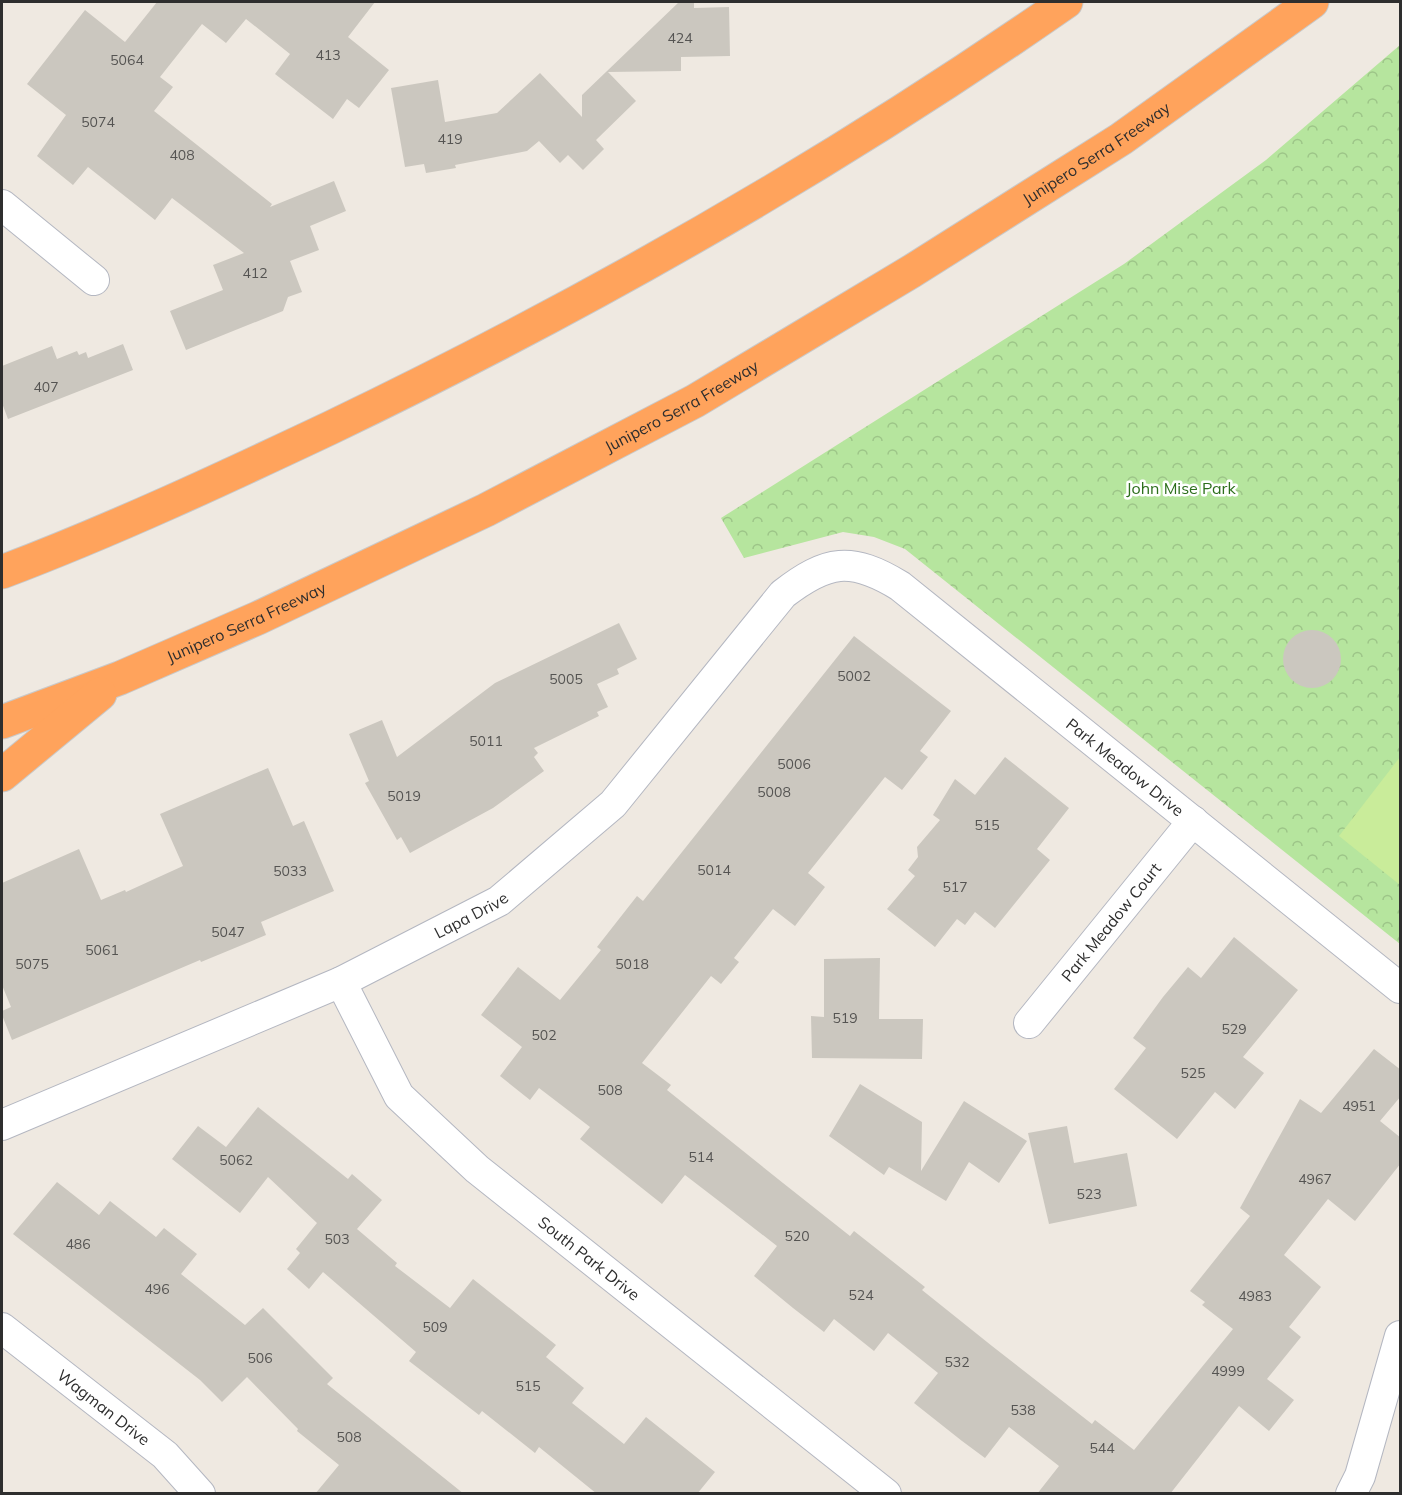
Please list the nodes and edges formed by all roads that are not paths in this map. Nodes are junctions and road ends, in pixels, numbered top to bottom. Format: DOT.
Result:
graph roads {
  1 [pos="1066,2"];
  2 [pos="1312,2"];
  3 [pos="2,205"];
  4 [pos="94,280"];
  5 [pos="840,565"];
  6 [pos="2,572"];
  7 [pos="120,678"];
  8 [pos="2,722"];
  9 [pos="2,775"];
  10 [pos="1193,821"];
  11 [pos="341,982"];
  12 [pos="1401,988"];
  13 [pos="1029,1023"];
  14 [pos="2,1125"];
  15 [pos="2,1328"];
  16 [pos="1401,1336"];
  17 [pos="200,1494"];
  18 [pos="886,1494"];
  19 [pos="1351,1494"];
  1 -- 6 [label="highway"];
  2 -- 7 [label="highway, Junipero Serra Freeway"];
  3 -- 4 [label="street"];
  5 -- 10 [label="street, Park Meadow Drive"];
  5 -- 11 [label="street, Lapa Drive"];
  7 -- 8 [label="highway, Junipero Serra Freeway"];
  7 -- 9 [label="highway"];
  10 -- 12 [label="street, Park Meadow Drive"];
  10 -- 13 [label="street, Park Meadow Court"];
  11 -- 14 [label="street, Lapa Drive"];
  11 -- 18 [label="street, South Park Drive"];
  15 -- 17 [label="street, Wagman Drive"];
  16 -- 19 [label="street"];
}
